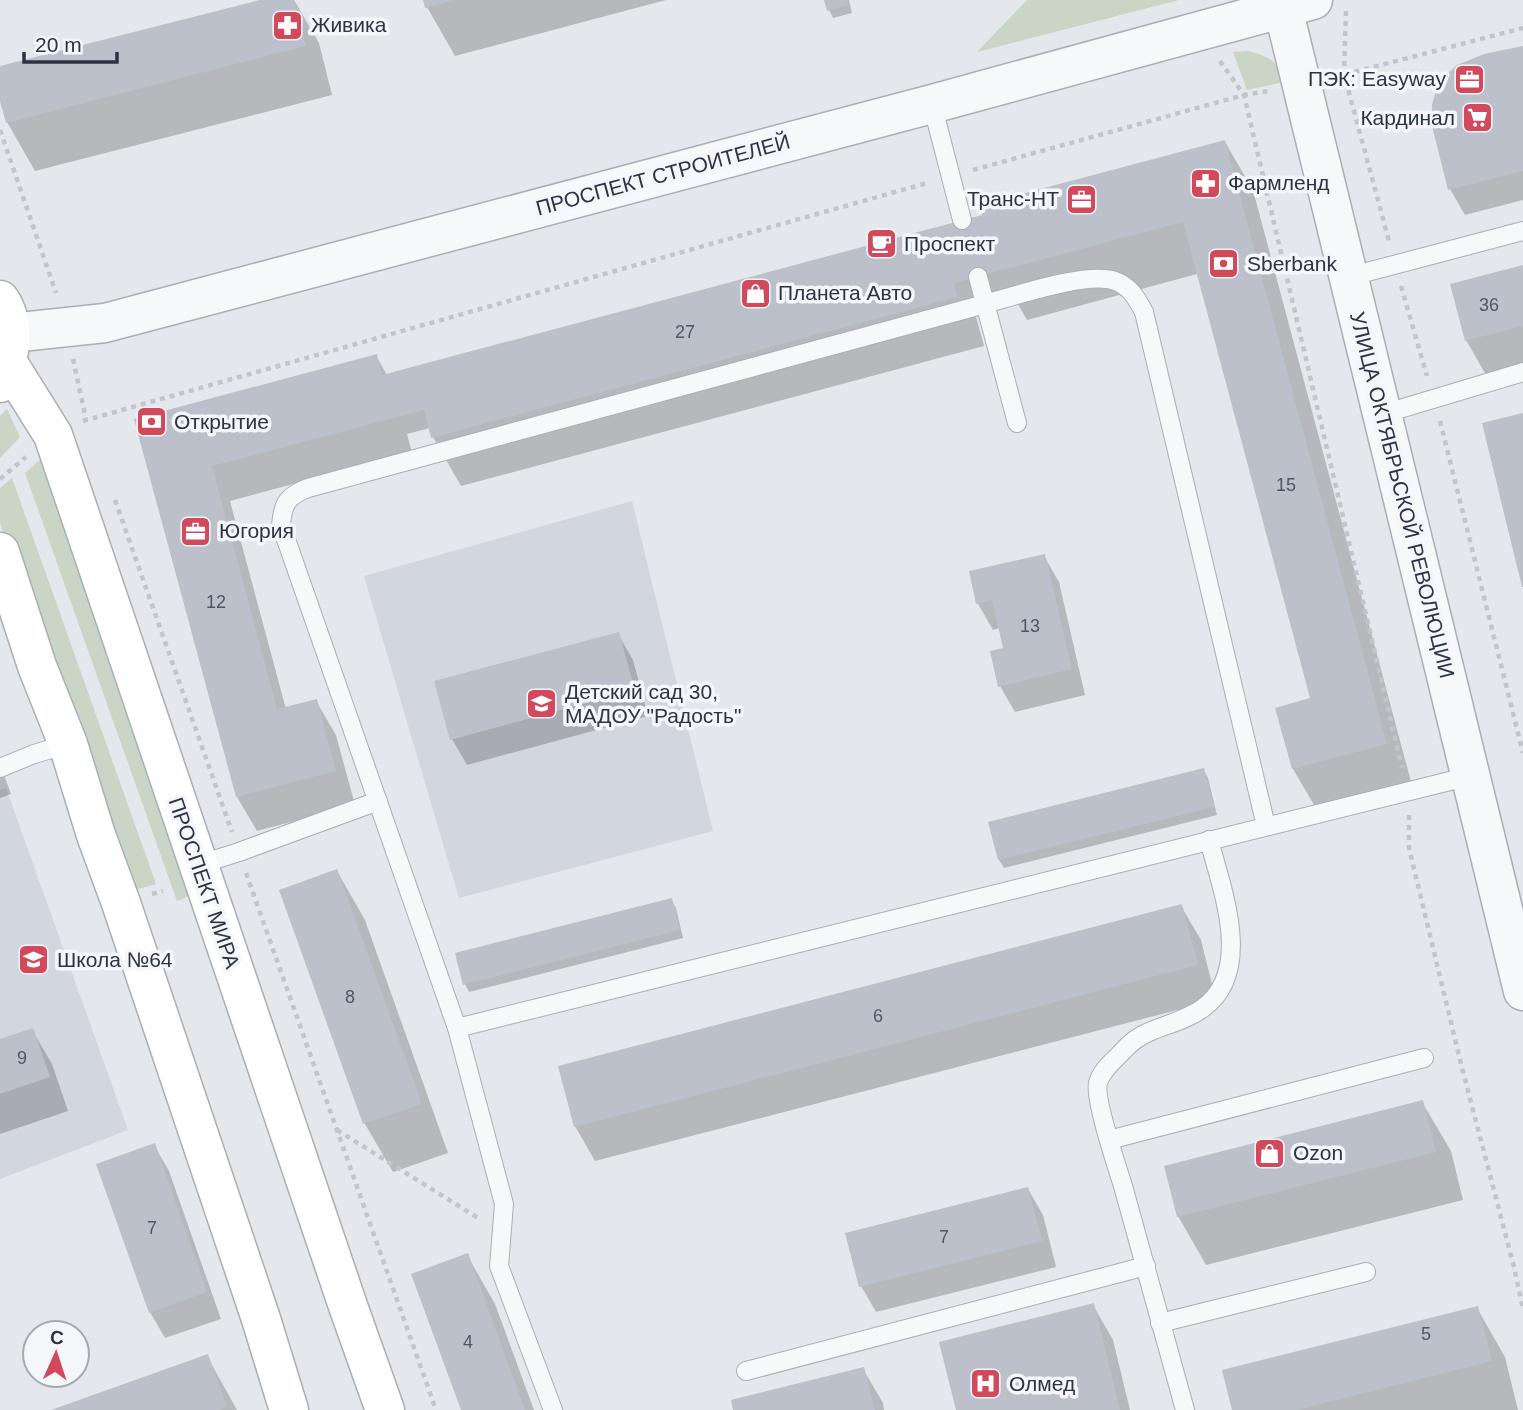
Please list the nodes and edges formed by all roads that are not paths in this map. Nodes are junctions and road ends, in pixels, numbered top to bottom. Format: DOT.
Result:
graph roads {
  1 [pos="1292,2"];
  2 [pos="932,104"];
  3 [pos="962,220"];
  4 [pos="1523,231"];
  5 [pos="978,277"];
  6 [pos="1348,277"];
  7 [pos="985,304"];
  8 [pos="4,329"];
  9 [pos="1523,372"];
  10 [pos="1383,414"];
  11 [pos="1017,423"];
  12 [pos="0,552"];
  13 [pos="68,744"];
  14 [pos="0,768"];
  15 [pos="1470,776"];
  16 [pos="378,801"];
  17 [pos="1266,826"];
  18 [pos="1209,840"];
  19 [pos="198,865"];
  20 [pos="1523,991"];
  21 [pos="457,1028"];
  22 [pos="1424,1058"];
  23 [pos="1109,1140"];
  24 [pos="1146,1266"];
  25 [pos="1366,1272"];
  26 [pos="1160,1323"];
  27 [pos="746,1371"];
  28 [pos="289,1410"];
  29 [pos="385,1410"];
  30 [pos="553,1410"];
  31 [pos="1185,1410"];
  1 -- 2 [label="street, ПРОСПЕКТ СТРОИТЕЛЕЙ"];
  1 -- 6 [label="street, УЛИЦА ОКТЯБРЬСКОЙ РЕВОЛЮЦИИ"];
  2 -- 3 [label="lane"];
  2 -- 8 [label="street, ПРОСПЕКТ СТРОИТЕЛЕЙ"];
  4 -- 6 [label="lane"];
  5 -- 7 [label="lane"];
  6 -- 10 [label="street, УЛИЦА ОКТЯБРЬСКОЙ РЕВОЛЮЦИИ"];
  7 -- 11 [label="lane"];
  7 -- 16 [label="lane"];
  7 -- 17 [label="lane"];
  8 -- 19 [label="main road, ПРОСПЕКТ МИРА"];
  9 -- 10 [label="lane"];
  10 -- 15 [label="street, УЛИЦА ОКТЯБРЬСКОЙ РЕВОЛЮЦИИ"];
  12 -- 13 [label="main road"];
  13 -- 14 [label="lane"];
  13 -- 28 [label="main road"];
  15 -- 17 [label="lane"];
  15 -- 20 [label="street, УЛИЦА ОКТЯБРЬСКОЙ РЕВОЛЮЦИИ"];
  16 -- 19 [label="lane"];
  16 -- 21 [label="lane"];
  17 -- 18 [label="lane"];
  18 -- 21 [label="lane"];
  18 -- 23 [label="lane"];
  19 -- 29 [label="main road, ПРОСПЕКТ МИРА"];
  21 -- 30 [label="lane"];
  22 -- 23 [label="lane"];
  23 -- 24 [label="lane"];
  24 -- 26 [label="lane"];
  24 -- 27 [label="lane"];
  25 -- 26 [label="lane"];
  26 -- 31 [label="lane"];
}
